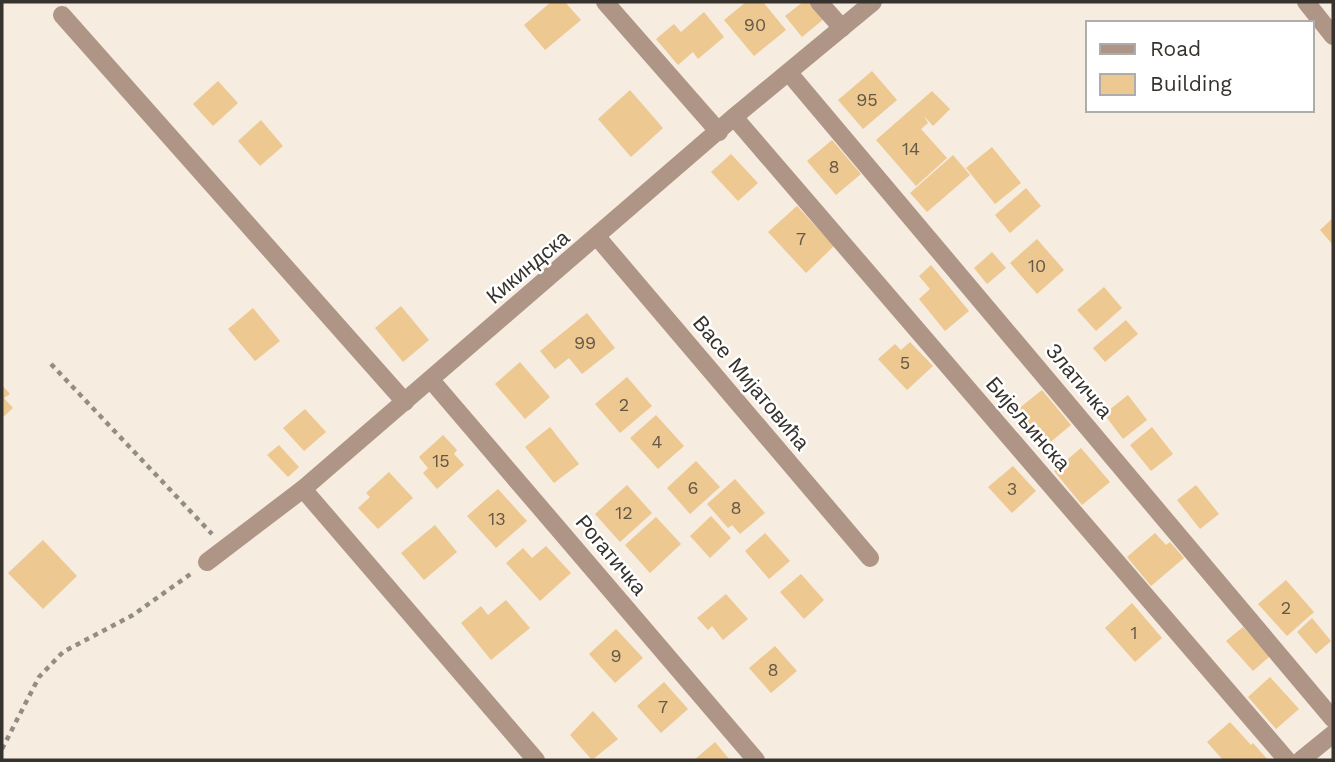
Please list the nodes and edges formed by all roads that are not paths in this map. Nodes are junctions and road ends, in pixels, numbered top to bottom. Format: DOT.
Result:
graph roads {
  1 [pos="605,2"];
  2 [pos="819,2"];
  3 [pos="873,2"];
  4 [pos="1306,2"];
  5 [pos="62,15"];
  6 [pos="842,28"];
  7 [pos="1333,36"];
  8 [pos="789,73"];
  9 [pos="734,117"];
  10 [pos="719,132"];
  11 [pos="598,238"];
  12 [pos="431,380"];
  13 [pos="405,402"];
  14 [pos="303,489"];
  15 [pos="870,558"];
  16 [pos="207,562"];
  17 [pos="1333,719"];
  18 [pos="1333,734"];
  19 [pos="536,760"];
  20 [pos="756,760"];
  21 [pos="1287,760"];
  22 [pos="1301,760"];
  1 -- 10 [label="street"];
  2 -- 6 [label="street"];
  3 -- 6 [label="street, Кикиндска"];
  4 -- 7 [label="street"];
  5 -- 13 [label="street"];
  6 -- 8 [label="street, Кикиндска"];
  8 -- 9 [label="street, Кикиндска"];
  8 -- 17 [label="street, Златичка"];
  9 -- 10 [label="street, Кикиндска"];
  9 -- 21 [label="street, Бијељинска"];
  10 -- 11 [label="street, Кикиндска"];
  11 -- 12 [label="street, Кикиндска"];
  11 -- 15 [label="street, Васе Мијатовића"];
  12 -- 13 [label="street, Кикиндска"];
  12 -- 20 [label="street, Рогатичка"];
  13 -- 14 [label="street, Кикиндска"];
  14 -- 16 [label="street, Кикиндска"];
  14 -- 19 [label="street"];
  18 -- 22 [label="street"];
}
